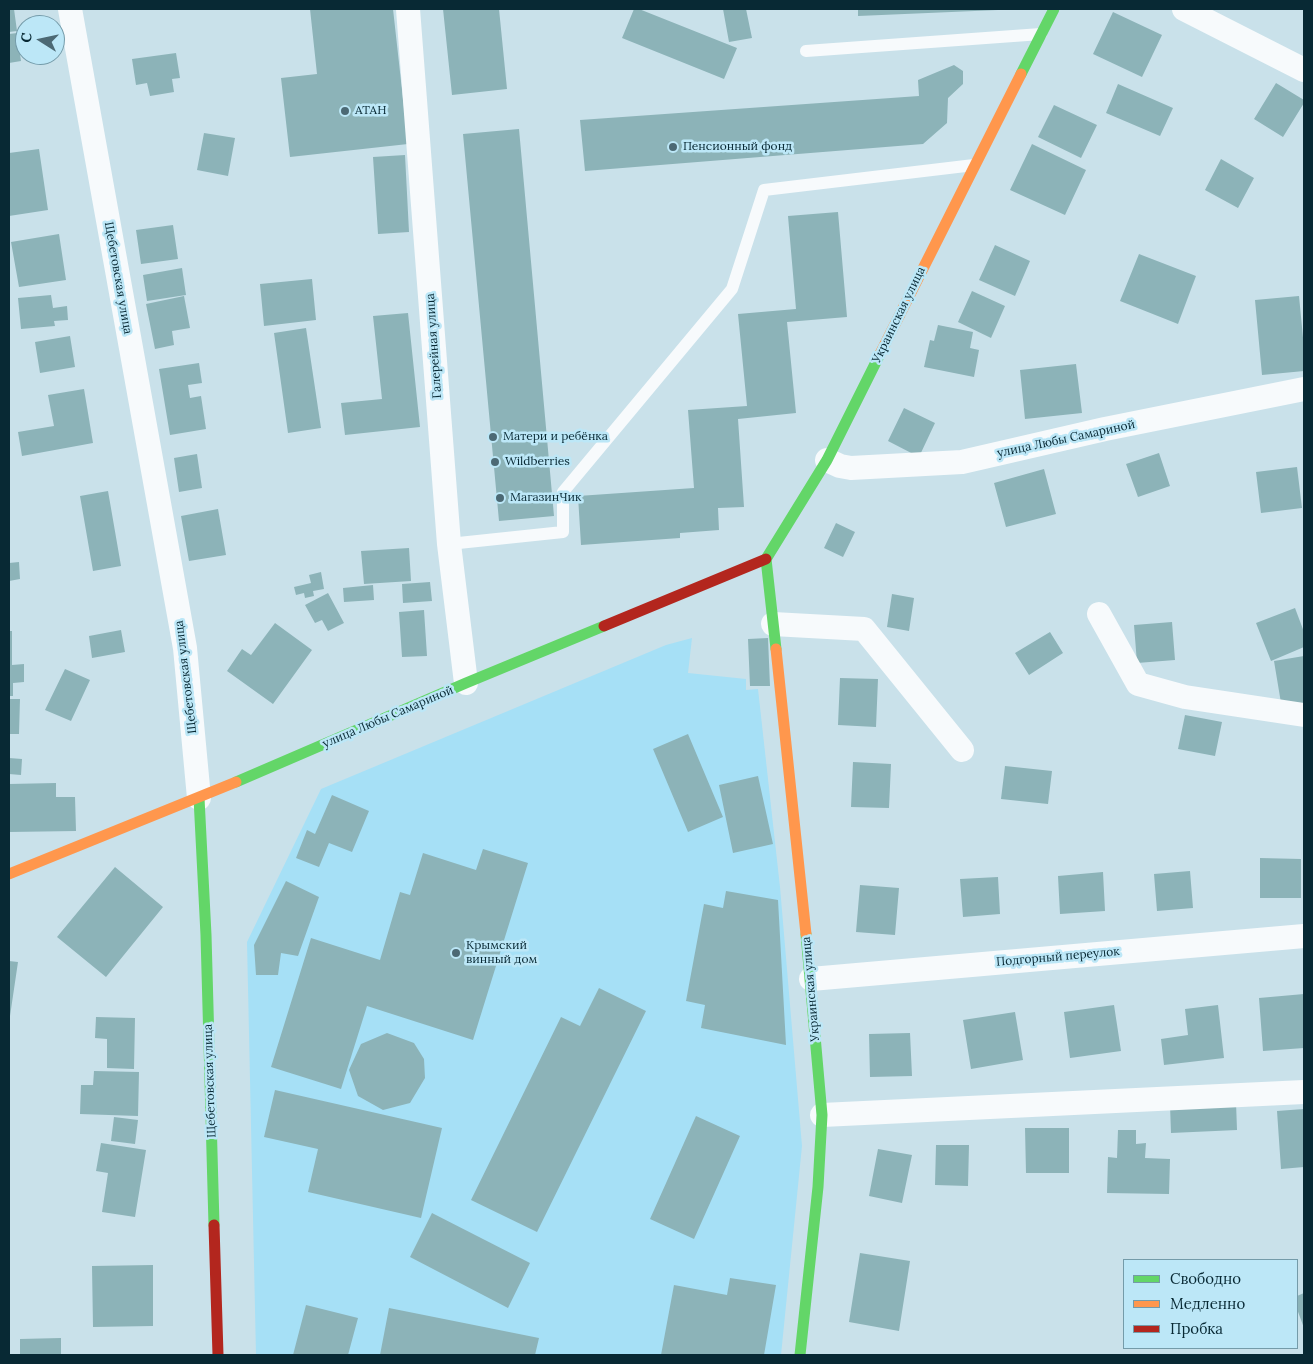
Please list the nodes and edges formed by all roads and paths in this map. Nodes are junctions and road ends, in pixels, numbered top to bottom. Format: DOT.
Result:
graph roads {
  1 [pos="70,9"];
  2 [pos="408,9"];
  3 [pos="1054,9"];
  4 [pos="1184,9"];
  5 [pos="1041,34"];
  6 [pos="806,52"];
  7 [pos="1304,70"];
  8 [pos="974,165"];
  9 [pos="1304,389"];
  10 [pos="827,460"];
  11 [pos="448,544"];
  12 [pos="766,559"];
  13 [pos="1099,614"];
  14 [pos="773,624"];
  15 [pos="466,683"];
  16 [pos="1304,715"];
  17 [pos="962,750"];
  18 [pos="199,798"];
  19 [pos="9,874"];
  20 [pos="1304,936"];
  21 [pos="811,979"];
  22 [pos="1304,1092"];
  23 [pos="822,1115"];
  24 [pos="218,1355"];
  25 [pos="800,1355"];
  1 -- 18 [label="street, Щебетовская улица"];
  2 -- 11 [label="street, Галерейная улица"];
  3 -- 5 [label="main road, Украинская улица"];
  4 -- 7 [label="street"];
  5 -- 6 [label="lane"];
  5 -- 8 [label="main road, Украинская улица"];
  8 -- 10 [label="main road, Украинская улица"];
  8 -- 11 [label="lane"];
  9 -- 10 [label="street, улица Любы Самариной"];
  10 -- 12 [label="main road, Украинская улица"];
  11 -- 15 [label="street, Галерейная улица"];
  12 -- 14 [label="main road, Украинская улица"];
  12 -- 15 [label="main road, улица Любы Самариной"];
  13 -- 16 [label="street"];
  14 -- 17 [label="street"];
  14 -- 21 [label="main road, Украинская улица"];
  15 -- 18 [label="main road, улица Любы Самариной"];
  18 -- 19 [label="main road, улица Любы Самариной"];
  18 -- 24 [label="main road, Щебетовская улица"];
  20 -- 21 [label="street, Подгорный переулок"];
  21 -- 23 [label="main road, Украинская улица"];
  22 -- 23 [label="street"];
  23 -- 25 [label="main road, Украинская улица"];
}
